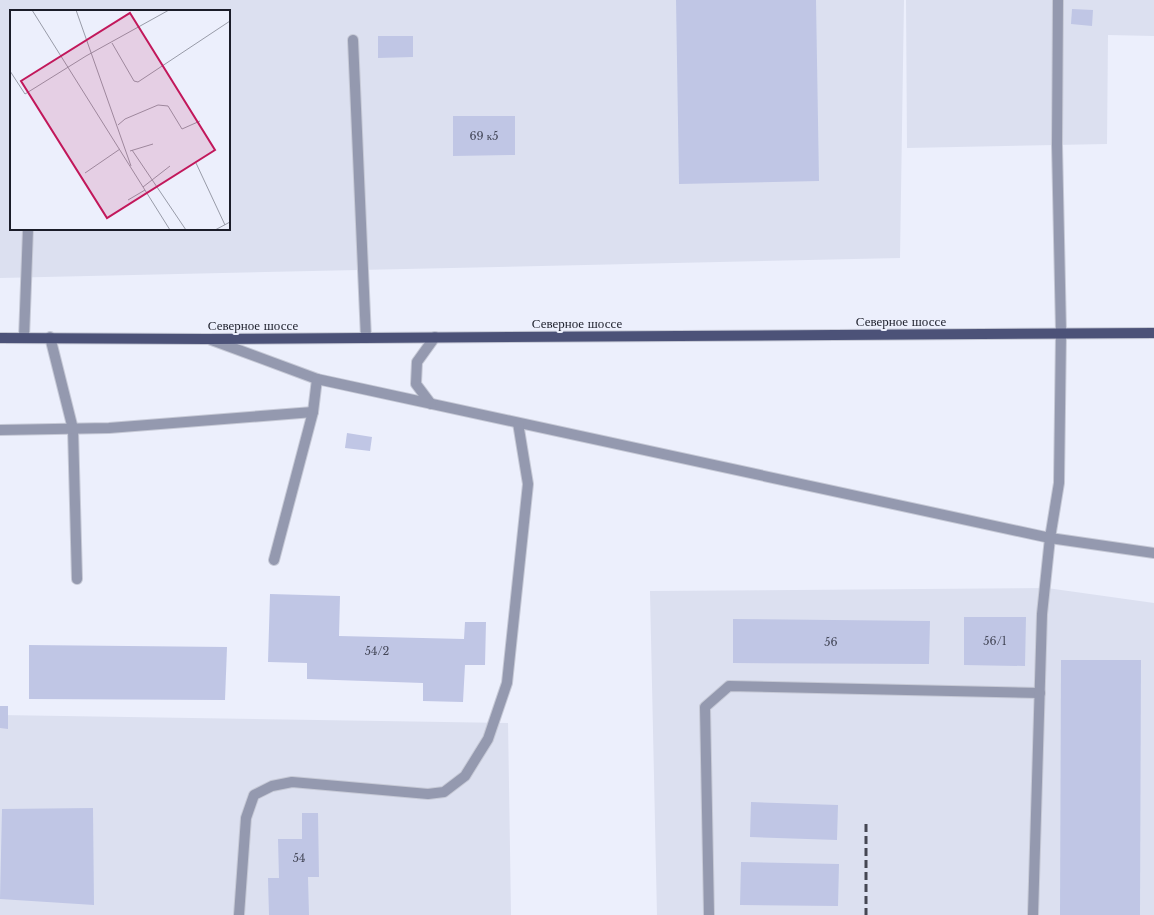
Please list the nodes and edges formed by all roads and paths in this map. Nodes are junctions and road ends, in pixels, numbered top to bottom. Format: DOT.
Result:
graph roads {
  1 [pos="1058,0"];
  2 [pos="353,40"];
  3 [pos="28,230"];
  4 [pos="1061,332"];
  5 [pos="1154,333"];
  6 [pos="50,337"];
  7 [pos="435,337"];
  8 [pos="0,338"];
  9 [pos="24,338"];
  10 [pos="366,338"];
  11 [pos="207,339"];
  12 [pos="317,379"];
  13 [pos="431,404"];
  14 [pos="313,412"];
  15 [pos="518,423"];
  16 [pos="73,428"];
  17 [pos="0,430"];
  18 [pos="1050,538"];
  19 [pos="1154,553"];
  20 [pos="274,560"];
  21 [pos="77,579"];
  22 [pos="1040,692"];
  23 [pos="239,915"];
  24 [pos="709,915"];
  25 [pos="1033,915"];
  1 -- 4 [label="lane"];
  2 -- 10 [label="lane"];
  3 -- 9 [label="lane"];
  4 -- 5 [label="main road, Северное шоссе"];
  4 -- 7 [label="main road, Северное шоссе"];
  4 -- 18 [label="lane"];
  6 -- 9 [label="main road, Северное шоссе"];
  6 -- 11 [label="main road, Северное шоссе"];
  6 -- 16 [label="lane"];
  7 -- 10 [label="main road, Северное шоссе"];
  7 -- 13 [label="lane"];
  8 -- 9 [label="main road, Северное шоссе"];
  10 -- 11 [label="main road, Северное шоссе"];
  11 -- 12 [label="lane"];
  12 -- 13 [label="lane"];
  12 -- 14 [label="lane"];
  13 -- 15 [label="lane"];
  14 -- 16 [label="lane"];
  14 -- 20 [label="lane"];
  15 -- 18 [label="lane"];
  15 -- 23 [label="lane"];
  16 -- 17 [label="lane"];
  16 -- 21 [label="lane"];
  18 -- 19 [label="lane"];
  18 -- 22 [label="lane"];
  22 -- 24 [label="lane"];
  22 -- 25 [label="lane"];
}
